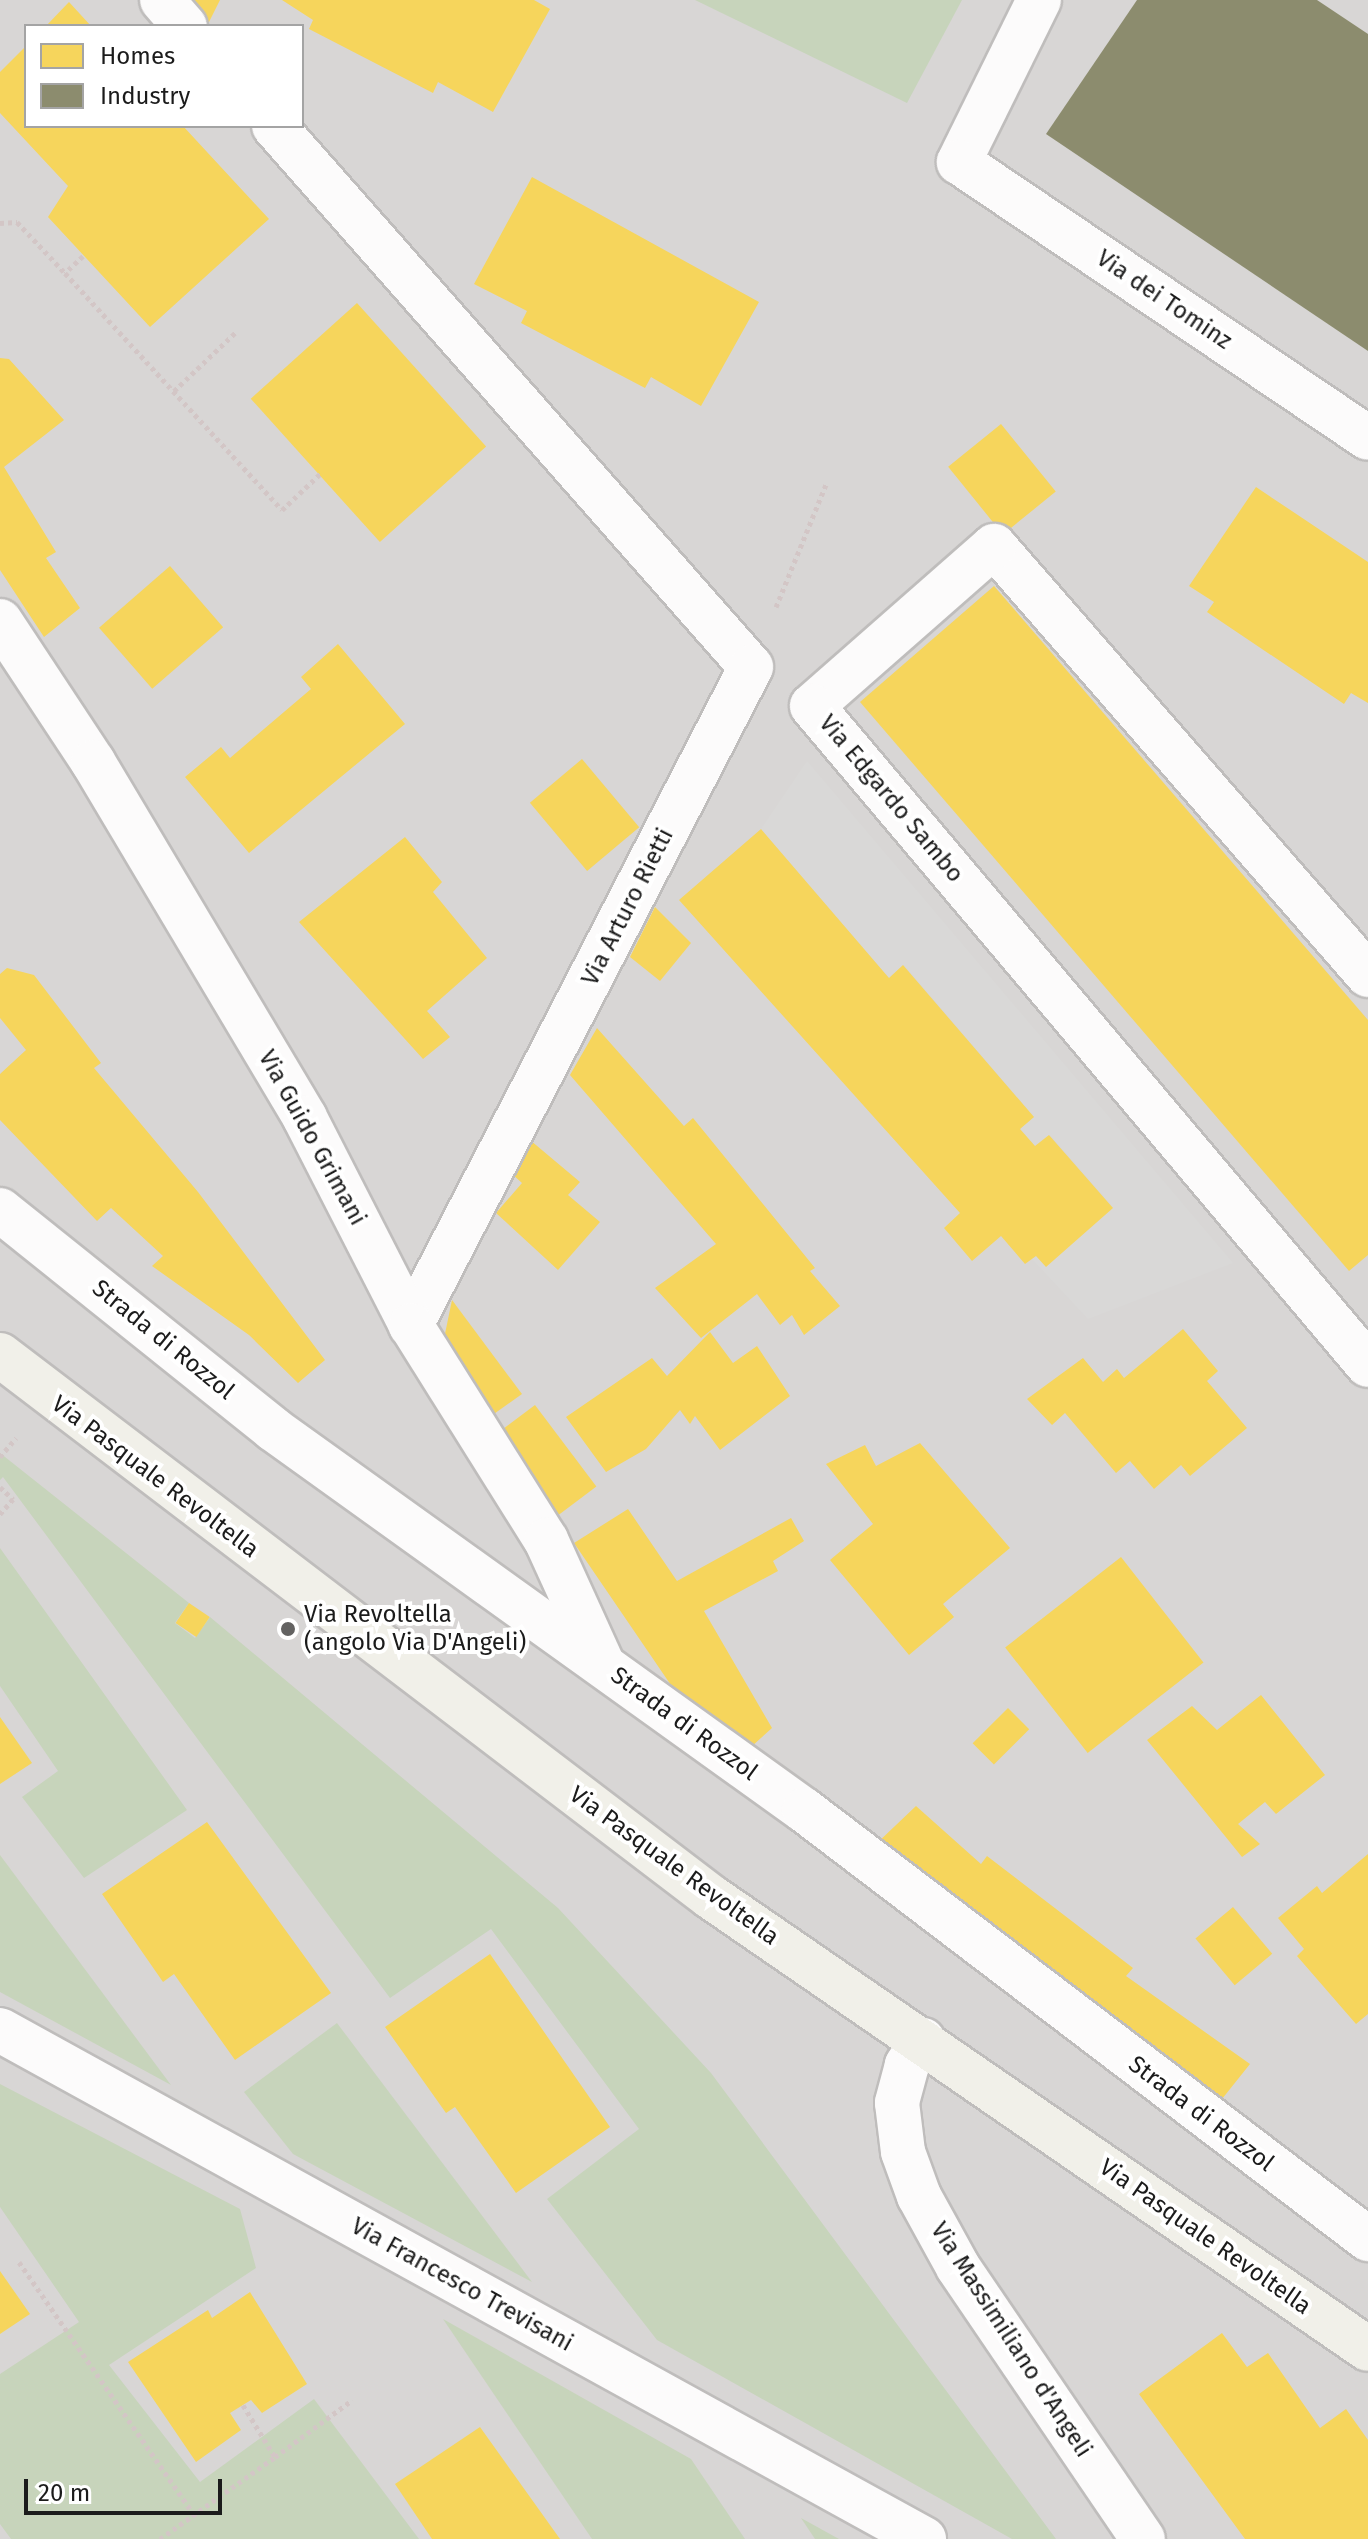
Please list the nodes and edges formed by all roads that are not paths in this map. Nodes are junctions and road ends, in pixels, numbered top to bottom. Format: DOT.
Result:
graph roads {
  1 [pos="162,0"];
  2 [pos="1039,0"];
  3 [pos="183,24"];
  4 [pos="276,128"];
  5 [pos="1368,438"];
  6 [pos="0,621"];
  7 [pos="1368,975"];
  8 [pos="0,1210"];
  9 [pos="411,1325"];
  10 [pos="0,1355"];
  11 [pos="1368,1365"];
  12 [pos="603,1665"];
  13 [pos="0,2030"];
  14 [pos="923,2040"];
  15 [pos="1368,2239"];
  16 [pos="1368,2349"];
  17 [pos="924,2539"];
  18 [pos="1143,2539"];
  1 -- 3 [label="street"];
  2 -- 5 [label="street, Via dei Tominz"];
  4 -- 9 [label="street, Via Arturo Rietti"];
  6 -- 9 [label="street, Via Guido Grimani"];
  7 -- 11 [label="street, Via Edgardo Sambo"];
  8 -- 12 [label="street, Strada di Rozzol"];
  9 -- 12 [label="street, Via Guido Grimani"];
  10 -- 14 [label="main road, Via Pasquale Revoltella"];
  12 -- 15 [label="street, Strada di Rozzol"];
  13 -- 17 [label="street, Via Francesco Trevisani"];
  14 -- 16 [label="main road, Via Pasquale Revoltella"];
  14 -- 18 [label="street, Via Massimiliano d'Angeli"];
}
